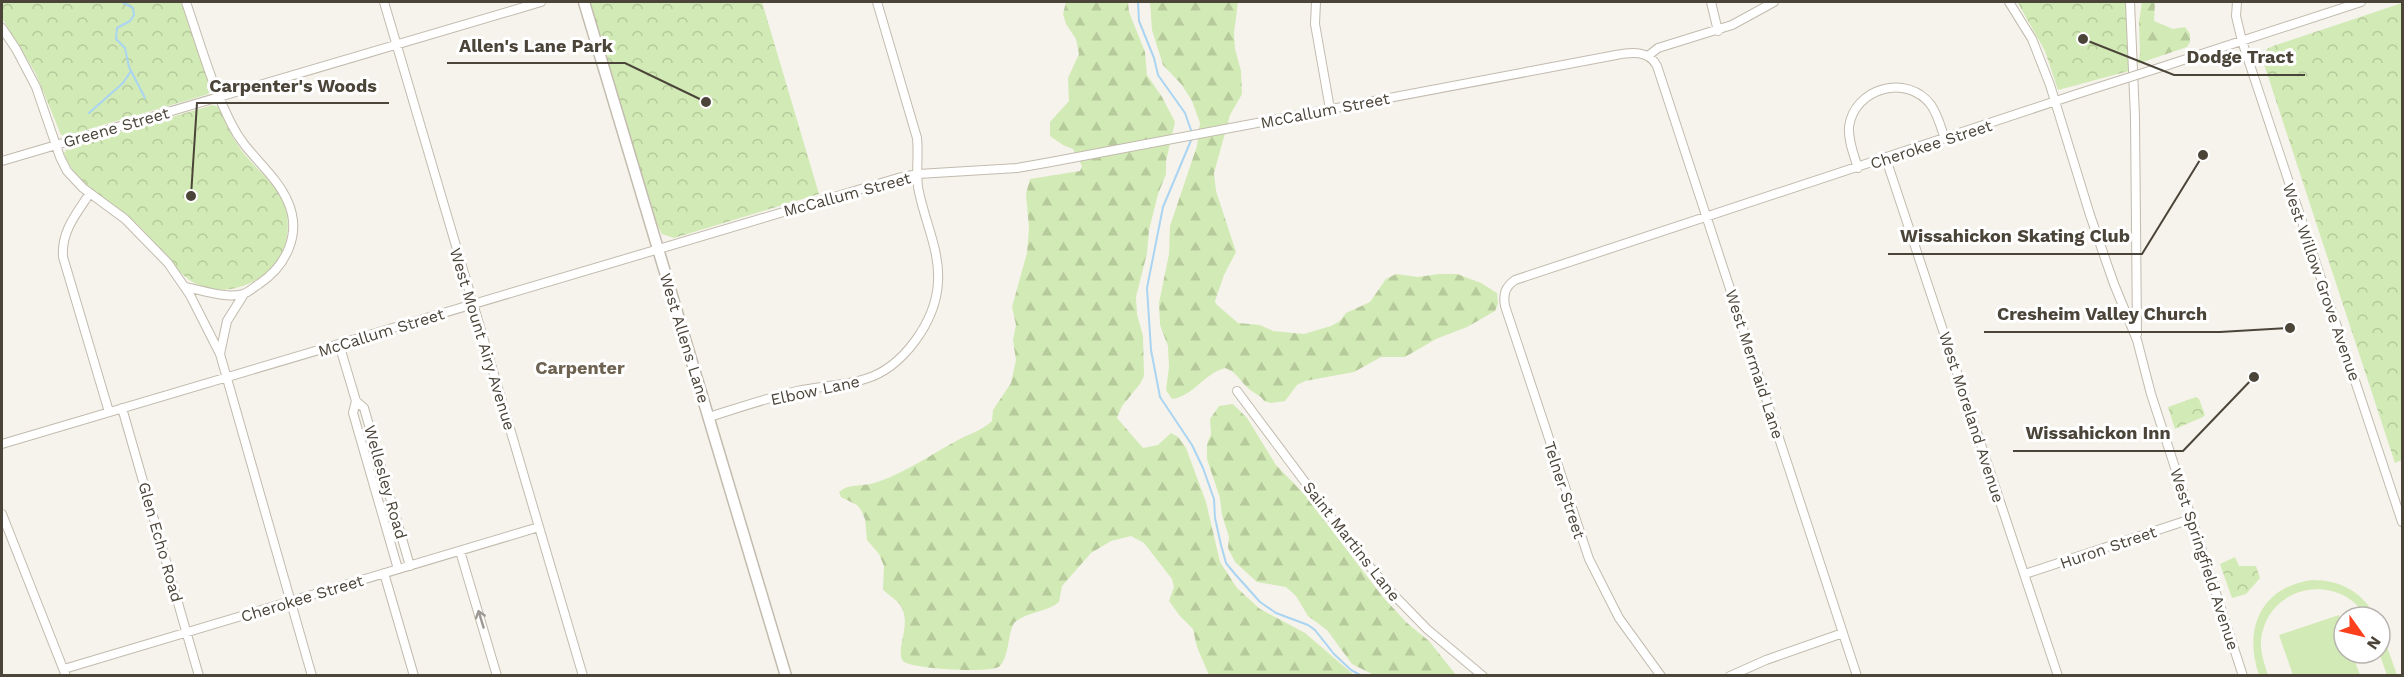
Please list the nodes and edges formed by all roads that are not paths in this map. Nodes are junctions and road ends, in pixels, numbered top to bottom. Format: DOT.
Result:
graph roads {
  1 [pos="186,2"];
  2 [pos="384,2"];
  3 [pos="541,2"];
  4 [pos="584,2"];
  5 [pos="877,2"];
  6 [pos="1316,2"];
  7 [pos="1711,2"];
  8 [pos="1774,2"];
  9 [pos="2010,2"];
  10 [pos="2130,2"];
  11 [pos="2237,2"];
  12 [pos="2361,2"];
  13 [pos="2,28"];
  14 [pos="1718,31"];
  15 [pos="2242,41"];
  16 [pos="397,44"];
  17 [pos="1648,56"];
  18 [pos="219,97"];
  19 [pos="2055,101"];
  20 [pos="1330,109"];
  21 [pos="1944,139"];
  22 [pos="56,145"];
  23 [pos="1886,159"];
  24 [pos="2,161"];
  25 [pos="1858,168"];
  26 [pos="918,174"];
  27 [pos="90,193"];
  28 [pos="1706,217"];
  29 [pos="659,248"];
  30 [pos="185,286"];
  31 [pos="1505,290"];
  32 [pos="244,294"];
  33 [pos="473,304"];
  34 [pos="2137,340"];
  35 [pos="339,344"];
  36 [pos="220,354"];
  37 [pos="226,378"];
  38 [pos="1237,391"];
  39 [pos="356,401"];
  40 [pos="122,408"];
  41 [pos="109,412"];
  42 [pos="709,417"];
  43 [pos="2,444"];
  44 [pos="2,514"];
  45 [pos="2191,519"];
  46 [pos="2403,522"];
  47 [pos="539,527"];
  48 [pos="460,551"];
  49 [pos="410,566"];
  50 [pos="398,569"];
  51 [pos="384,573"];
  52 [pos="2025,574"];
  53 [pos="290,601"];
  54 [pos="187,633"];
  55 [pos="1843,633"];
  56 [pos="65,672"];
  57 [pos="199,675"];
  58 [pos="312,675"];
  59 [pos="414,675"];
  60 [pos="497,675"];
  61 [pos="583,675"];
  62 [pos="786,675"];
  63 [pos="1483,675"];
  64 [pos="1661,675"];
  65 [pos="1730,675"];
  66 [pos="1857,675"];
  67 [pos="2058,675"];
  68 [pos="2243,675"];
  1 -- 18 [label="street"];
  2 -- 16 [label="street, West Mount Airy Avenue"];
  3 -- 16 [label="street, Greene Street"];
  4 -- 29 [label="street, West Allens Lane"];
  5 -- 26 [label="street, Elbow Lane"];
  6 -- 20 [label="street"];
  7 -- 14 [label="street"];
  8 -- 14 [label="street, McCallum Street"];
  9 -- 19 [label="street, West Springfield Avenue"];
  10 -- 34 [label="street"];
  11 -- 15 [label="street, West Willow Grove Avenue"];
  12 -- 15 [label="street, Cherokee Street"];
  13 -- 22 [label="street"];
  14 -- 17 [label="street, McCallum Street"];
  15 -- 19 [label="street, Cherokee Street, bridge"];
  15 -- 46 [label="street, West Willow Grove Avenue"];
  16 -- 18 [label="street, Greene Street"];
  16 -- 33 [label="street, West Mount Airy Avenue"];
  17 -- 20 [label="street, McCallum Street"];
  17 -- 28 [label="street, West Mermaid Lane"];
  18 -- 22 [label="street, Greene Street"];
  18 -- 32 [label="street"];
  19 -- 21 [label="street, Cherokee Street"];
  19 -- 34 [label="street, West Springfield Avenue"];
  20 -- 26 [label="street, McCallum Street"];
  21 -- 23 [label="street, Cherokee Street"];
  21 -- 25 [label="street"];
  22 -- 24 [label="street, Greene Street"];
  22 -- 27 [label="street"];
  23 -- 25 [label="street, Cherokee Street"];
  23 -- 52 [label="street, West Moreland Avenue"];
  25 -- 28 [label="street, Cherokee Street"];
  26 -- 29 [label="street, McCallum Street"];
  26 -- 42 [label="street, Elbow Lane"];
  27 -- 30 [label="street"];
  27 -- 41 [label="street"];
  28 -- 31 [label="street, Cherokee Street"];
  28 -- 55 [label="street, West Mermaid Lane"];
  29 -- 33 [label="street, McCallum Street"];
  29 -- 42 [label="street, West Allens Lane"];
  30 -- 32 [label="street"];
  30 -- 36 [label="street"];
  31 -- 64 [label="street, Telner Street"];
  32 -- 36 [label="street"];
  33 -- 35 [label="street, McCallum Street"];
  33 -- 47 [label="street, West Mount Airy Avenue"];
  34 -- 45 [label="street, West Springfield Avenue"];
  35 -- 37 [label="street, McCallum Street"];
  35 -- 39 [label="street, Wellesley Road"];
  36 -- 37 [label="street"];
  37 -- 40 [label="street, McCallum Street"];
  37 -- 53 [label="street"];
  38 -- 63 [label="street, Saint Martins Lane"];
  39 -- 49 [label="street, Wellesley Road"];
  39 -- 50 [label="street, Wellesley Road"];
  40 -- 41 [label="street, McCallum Street"];
  40 -- 54 [label="street, Glen Echo Road"];
  41 -- 43 [label="street, McCallum Street"];
  42 -- 62 [label="street, West Allens Lane"];
  44 -- 56 [label="street"];
  45 -- 52 [label="street, Huron Street"];
  45 -- 68 [label="street, West Springfield Avenue"];
  47 -- 48 [label="street, Cherokee Street"];
  47 -- 61 [label="street, West Mount Airy Avenue"];
  48 -- 49 [label="street, Cherokee Street"];
  60 -- 48 [label="street, one-way"];
  49 -- 50 [label="street, Cherokee Street"];
  50 -- 51 [label="street, Cherokee Street"];
  51 -- 53 [label="street, Cherokee Street"];
  51 -- 59 [label="street"];
  52 -- 67 [label="street, West Moreland Avenue"];
  53 -- 54 [label="street, Cherokee Street"];
  53 -- 58 [label="street"];
  54 -- 56 [label="street, Cherokee Street"];
  54 -- 57 [label="street, Glen Echo Road"];
  55 -- 65 [label="street"];
  55 -- 66 [label="street, West Mermaid Lane"];
}
